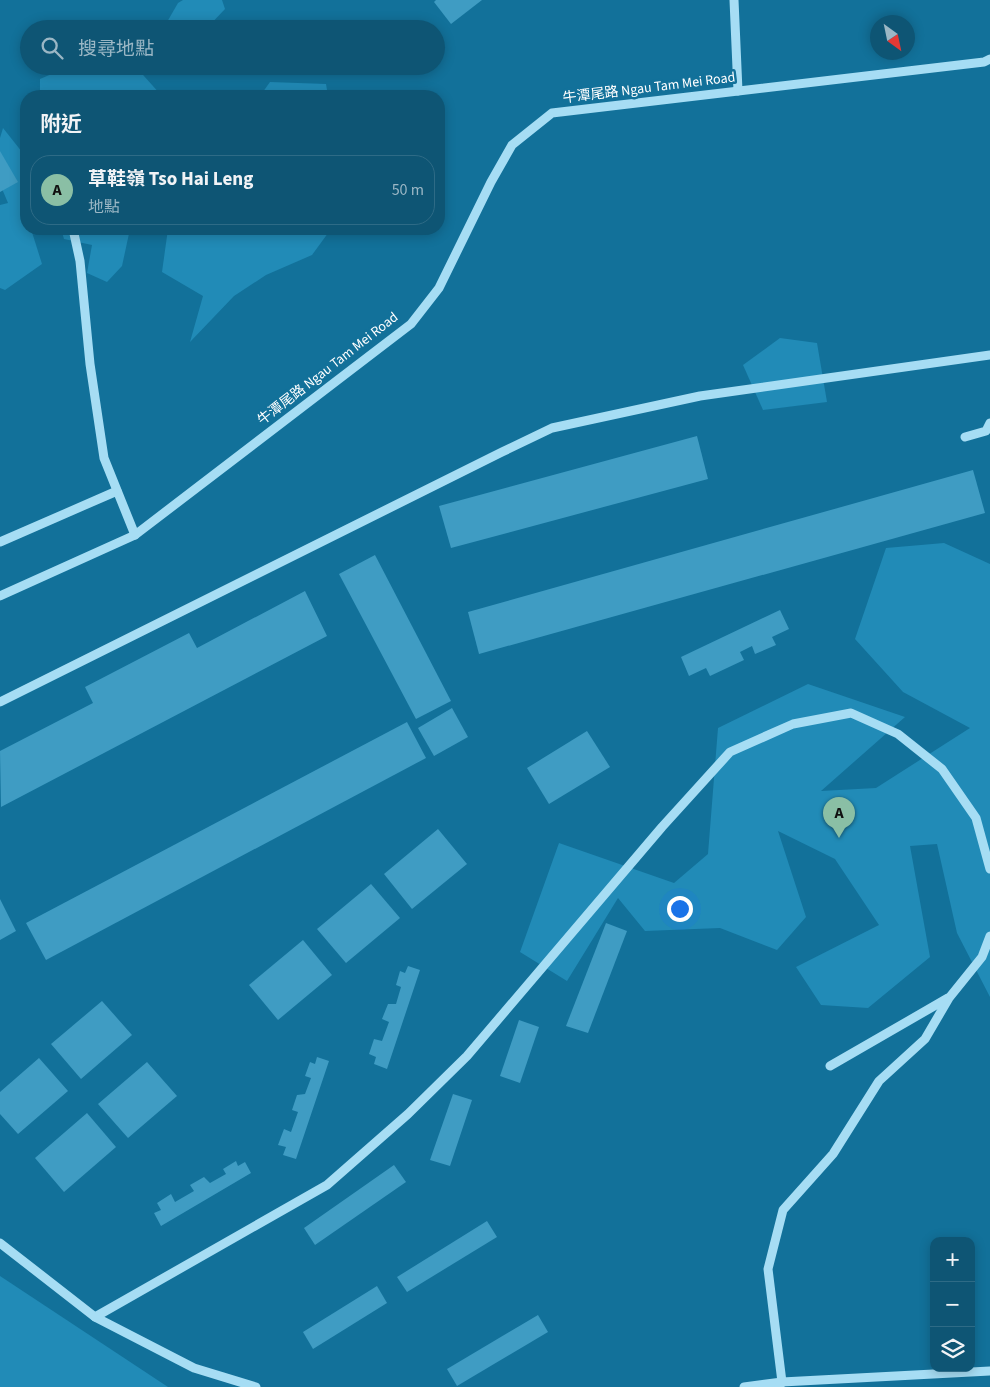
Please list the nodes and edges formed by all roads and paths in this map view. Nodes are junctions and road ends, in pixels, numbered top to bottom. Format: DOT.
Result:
graph roads {
  1 [pos="734,0"];
  2 [pos="990,59"];
  3 [pos="738,91"];
  4 [pos="74,235"];
  5 [pos="990,355"];
  6 [pos="990,423"];
  7 [pos="965,437"];
  8 [pos="117,491"];
  9 [pos="135,535"];
  10 [pos="0,542"];
  11 [pos="0,596"];
  12 [pos="0,702"];
  13 [pos="990,870"];
  14 [pos="990,936"];
  15 [pos="948,998"];
  16 [pos="830,1066"];
  17 [pos="0,1243"];
  18 [pos="95,1317"];
  19 [pos="990,1371"];
  20 [pos="780,1384"];
  21 [pos="256,1387"];
  22 [pos="744,1387"];
  1 -- 3 [label="street"];
  2 -- 3 [label="street, 牛潭尾路 Ngau Tam Mei Road"];
  3 -- 9 [label="street, 牛潭尾路 Ngau Tam Mei Road"];
  4 -- 8 [label="street"];
  5 -- 12 [label="street"];
  6 -- 7 [label="street"];
  8 -- 9 [label="street"];
  8 -- 10 [label="street"];
  9 -- 11 [label="street, 牛潭尾路 Ngau Tam Mei Road"];
  13 -- 18 [label="street"];
  14 -- 15 [label="street"];
  15 -- 16 [label="street"];
  15 -- 20 [label="street"];
  17 -- 18 [label="street"];
  18 -- 21 [label="street"];
  19 -- 20 [label="street"];
  20 -- 22 [label="street"];
}
